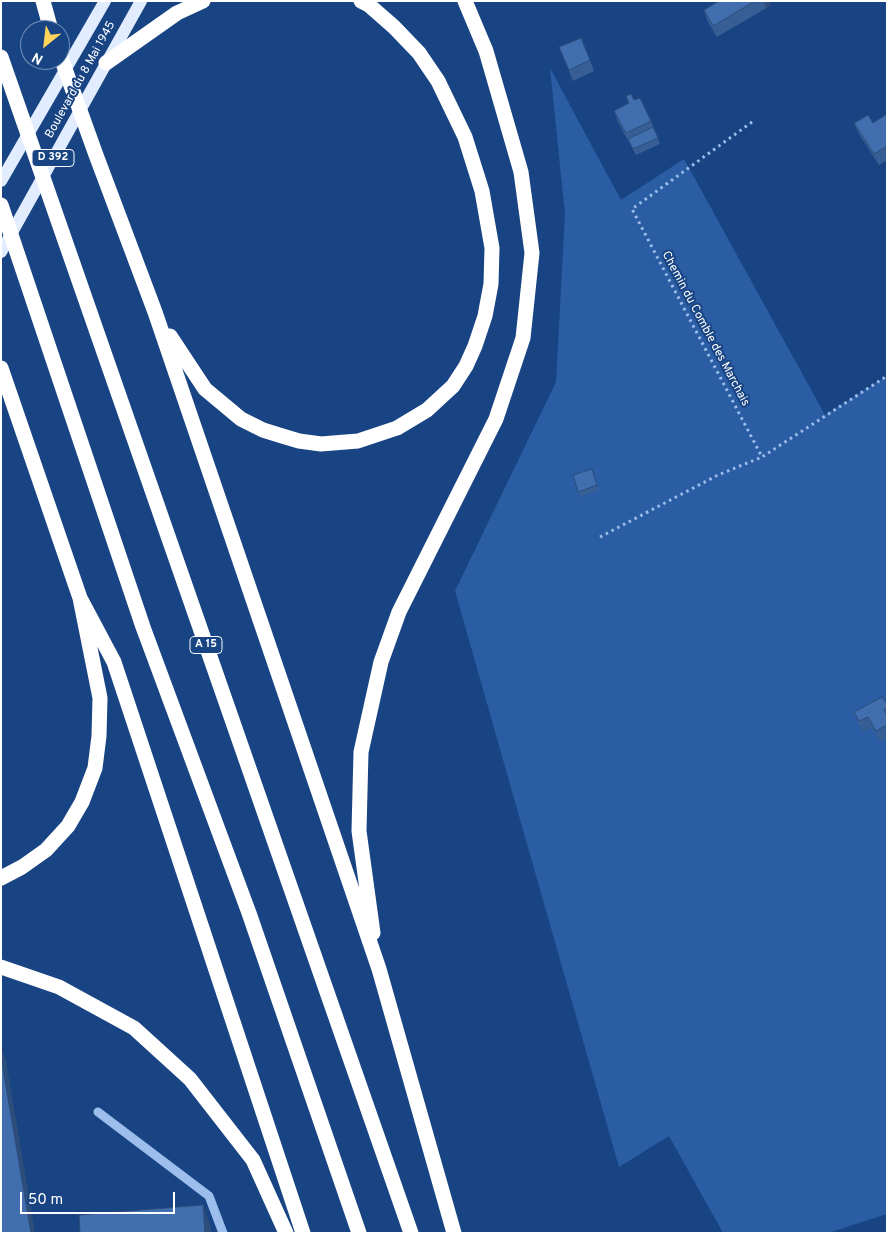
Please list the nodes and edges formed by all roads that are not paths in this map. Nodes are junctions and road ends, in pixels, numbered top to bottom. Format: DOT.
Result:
graph roads {
  1 [pos="43,1"];
  2 [pos="104,1"];
  3 [pos="141,1"];
  4 [pos="203,1"];
  5 [pos="361,1"];
  6 [pos="465,1"];
  7 [pos="49,20"];
  8 [pos="1,57"];
  9 [pos="106,63"];
  10 [pos="65,70"];
  11 [pos="1,181"];
  12 [pos="1,205"];
  13 [pos="1,252"];
  14 [pos="155,312"];
  15 [pos="1,368"];
  16 [pos="80,598"];
  17 [pos="1,878"];
  18 [pos="1,967"];
  19 [pos="378,969"];
  20 [pos="98,1112"];
  21 [pos="223,1233"];
  22 [pos="286,1233"];
  23 [pos="303,1233"];
  24 [pos="360,1233"];
  25 [pos="411,1233"];
  26 [pos="454,1233"];
  1 -- 7 [label="highway"];
  2 -- 11 [label="main road, Boulevard du 8 Mai 1945 / D 392"];
  3 -- 9 [label="main road, Boulevard du 8 Mai 1945 / D 392"];
  4 -- 9 [label="highway"];
  5 -- 14 [label="highway"];
  6 -- 19 [label="highway"];
  8 -- 25 [label="highway, A 15"];
  9 -- 13 [label="main road, Boulevard du 8 Mai 1945 / D 392"];
  10 -- 14 [label="highway"];
  12 -- 24 [label="highway"];
  14 -- 19 [label="highway"];
  15 -- 16 [label="highway"];
  16 -- 17 [label="highway"];
  16 -- 23 [label="highway"];
  18 -- 22 [label="highway"];
  19 -- 26 [label="highway"];
  20 -- 21 [label="lane"];
}
